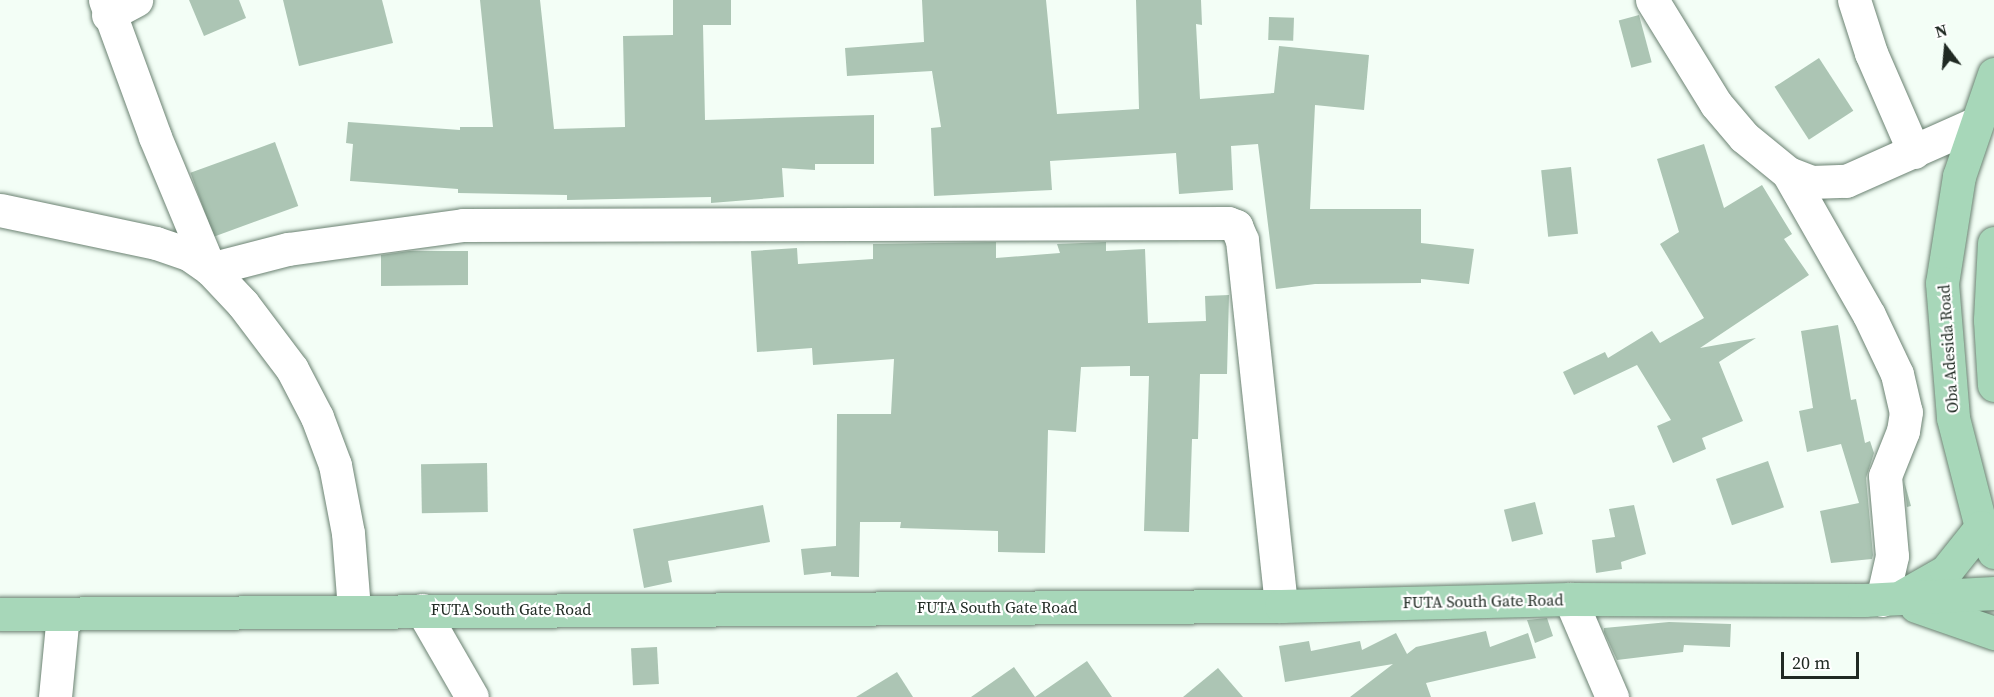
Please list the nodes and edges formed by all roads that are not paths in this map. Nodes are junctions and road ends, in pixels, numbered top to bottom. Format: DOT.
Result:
graph roads {
  1 [pos="136,0"];
  2 [pos="1652,0"];
  3 [pos="1854,0"];
  4 [pos="106,7"];
  5 [pos="1994,74"];
  6 [pos="1974,124"];
  7 [pos="1914,152"];
  8 [pos="1788,173"];
  9 [pos="0,210"];
  10 [pos="1994,243"];
  11 [pos="210,269"];
  12 [pos="1994,385"];
  13 [pos="1987,539"];
  14 [pos="1994,593"];
  15 [pos="1570,599"];
  16 [pos="1888,600"];
  17 [pos="1281,606"];
  18 [pos="354,609"];
  19 [pos="422,610"];
  20 [pos="0,614"];
  21 [pos="63,614"];
  22 [pos="1994,633"];
  23 [pos="55,697"];
  24 [pos="472,697"];
  25 [pos="1611,697"];
  1 -- 4 [label="street"];
  2 -- 8 [label="street"];
  3 -- 7 [label="street"];
  4 -- 11 [label="street"];
  5 -- 6 [label="main road, Oba Adesida Road"];
  6 -- 7 [label="street"];
  6 -- 13 [label="main road, Oba Adesida Road"];
  7 -- 8 [label="street"];
  8 -- 16 [label="street"];
  9 -- 11 [label="street"];
  10 -- 12 [label="main road"];
  11 -- 17 [label="street"];
  11 -- 18 [label="street"];
  13 -- 16 [label="main road"];
  14 -- 16 [label="main road, FUTA South Gate Road"];
  15 -- 16 [label="main road, FUTA South Gate Road"];
  15 -- 17 [label="main road, FUTA South Gate Road"];
  15 -- 25 [label="street"];
  16 -- 22 [label="main road"];
  17 -- 19 [label="main road, FUTA South Gate Road"];
  18 -- 19 [label="main road, FUTA South Gate Road"];
  18 -- 21 [label="main road, FUTA South Gate Road"];
  19 -- 24 [label="street"];
  20 -- 21 [label="main road, FUTA South Gate Road"];
  21 -- 23 [label="street"];
}
